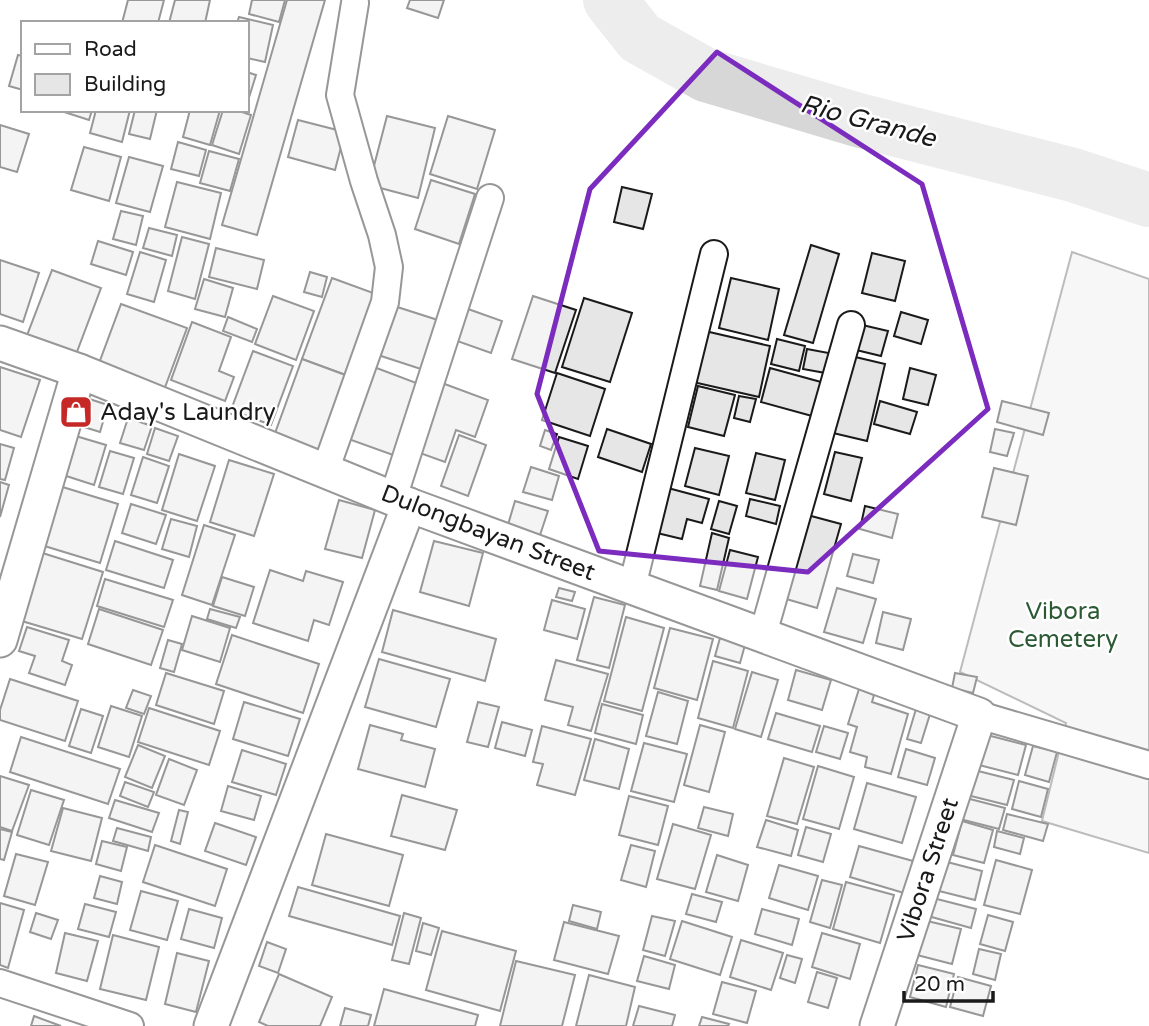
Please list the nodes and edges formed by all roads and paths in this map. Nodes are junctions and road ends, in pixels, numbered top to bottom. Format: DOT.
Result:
graph roads {
  1 [pos="355,3"];
  2 [pos="489,198"];
  3 [pos="714,254"];
  4 [pos="851,325"];
  5 [pos="0,342"];
  6 [pos="79,371"];
  7 [pos="325,471"];
  8 [pos="401,502"];
  9 [pos="632,587"];
  10 [pos="762,635"];
  11 [pos="0,639"];
  12 [pos="979,715"];
  13 [pos="1149,765"];
  14 [pos="0,983"];
  15 [pos="130,1026"];
  16 [pos="211,1026"];
  17 [pos="877,1026"];
  1 -- 7 [label="street"];
  2 -- 8 [label="street"];
  3 -- 9 [label="street"];
  4 -- 10 [label="street"];
  5 -- 6 [label="street, Dulongbayan Street"];
  6 -- 7 [label="street, Dulongbayan Street"];
  6 -- 11 [label="street"];
  7 -- 8 [label="street, Dulongbayan Street"];
  8 -- 9 [label="street, Dulongbayan Street"];
  8 -- 16 [label="street"];
  9 -- 10 [label="street, Dulongbayan Street"];
  10 -- 12 [label="street, Dulongbayan Street"];
  12 -- 13 [label="street"];
  12 -- 17 [label="street, Vibora Street"];
  14 -- 15 [label="street"];
}
